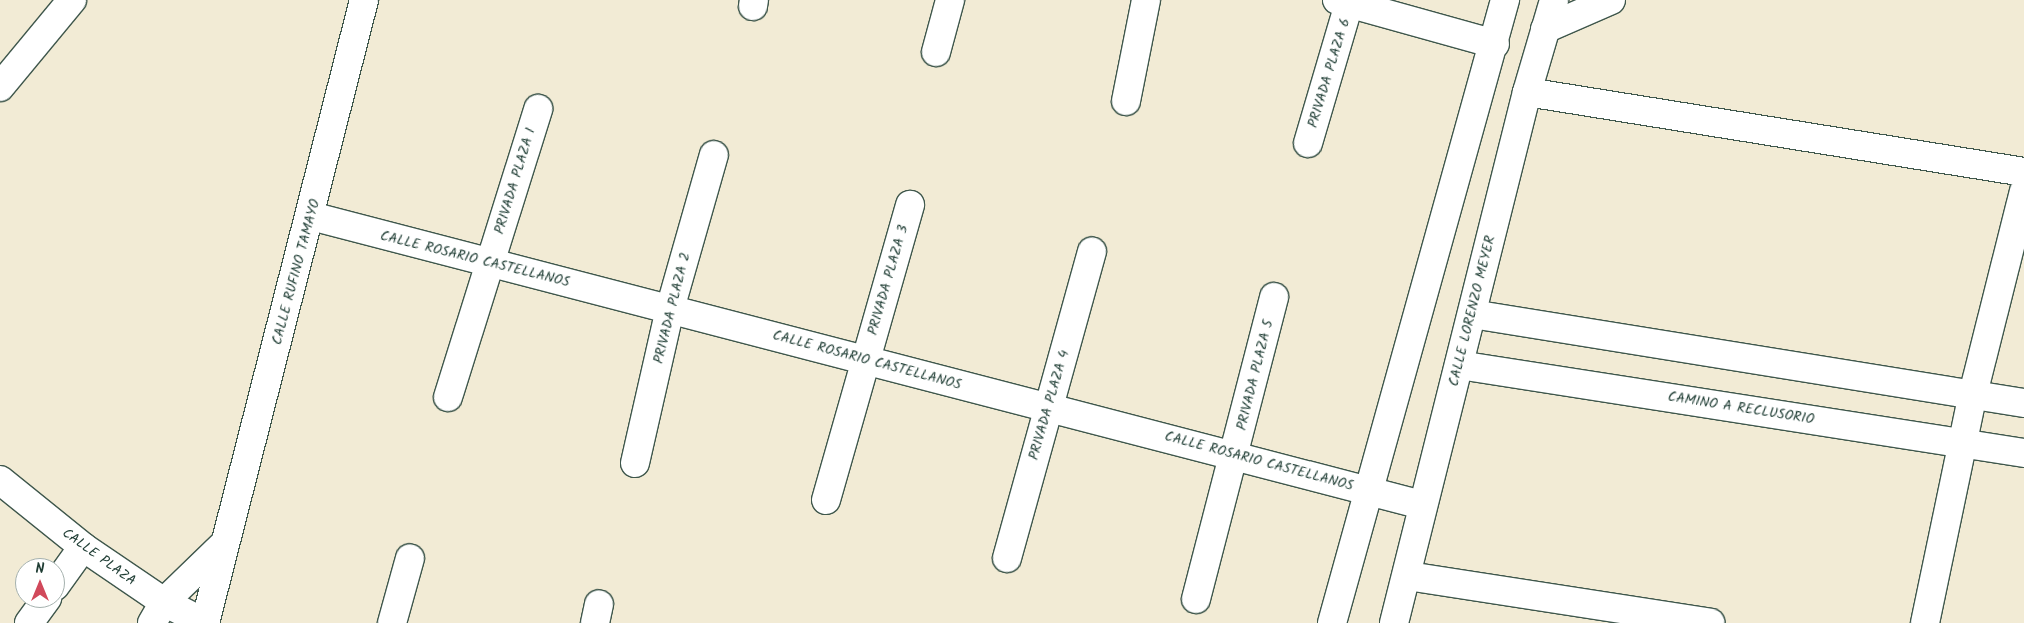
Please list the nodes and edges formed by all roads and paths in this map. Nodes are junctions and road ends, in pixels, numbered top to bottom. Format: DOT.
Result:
graph roads {
  1 [pos="72,0"];
  2 [pos="364,0"];
  3 [pos="950,0"];
  4 [pos="1146,0"];
  5 [pos="1505,0"];
  6 [pos="1554,0"];
  7 [pos="1610,0"];
  8 [pos="1346,1"];
  9 [pos="1545,29"];
  10 [pos="1495,44"];
  11 [pos="936,52"];
  12 [pos="0,87"];
  13 [pos="1527,92"];
  14 [pos="1126,101"];
  15 [pos="538,109"];
  16 [pos="1308,143"];
  17 [pos="714,155"];
  18 [pos="2024,172"];
  19 [pos="2024,191"];
  20 [pos="910,205"];
  21 [pos="310,216"];
  22 [pos="1092,252"];
  23 [pos="490,263"];
  24 [pos="1274,297"];
  25 [pos="670,309"];
  26 [pos="1472,314"];
  27 [pos="865,359"];
  28 [pos="1459,365"];
  29 [pos="1973,394"];
  30 [pos="448,397"];
  31 [pos="2024,403"];
  32 [pos="1049,407"];
  33 [pos="1963,442"];
  34 [pos="2024,453"];
  35 [pos="1235,455"];
  36 [pos="635,463"];
  37 [pos="0,480"];
  38 [pos="1369,490"];
  39 [pos="826,500"];
  40 [pos="1422,505"];
  41 [pos="224,544"];
  42 [pos="83,547"];
  43 [pos="410,558"];
  44 [pos="1007,558"];
  45 [pos="65,572"];
  46 [pos="1408,576"];
  47 [pos="1196,599"];
  48 [pos="39,608"];
  49 [pos="158,613"];
  50 [pos="29,623"];
  51 [pos="205,623"];
  52 [pos="392,623"];
  53 [pos="1332,623"];
  54 [pos="1394,623"];
  55 [pos="1710,623"];
  56 [pos="1925,623"];
  1 -- 12 [label="street"];
  2 -- 21 [label="street, CALLE RUFINO TAMAYO"];
  3 -- 11 [label="street"];
  4 -- 14 [label="street"];
  5 -- 10 [label="street"];
  6 -- 9 [label="street, CALLE LORENZO MEYER"];
  7 -- 9 [label="street"];
  8 -- 10 [label="street"];
  8 -- 16 [label="street, PRIVADA PLAZA 6"];
  9 -- 13 [label="street, CALLE LORENZO MEYER"];
  10 -- 38 [label="street"];
  13 -- 18 [label="street"];
  13 -- 26 [label="street, CALLE LORENZO MEYER"];
  15 -- 23 [label="street, PRIVADA PLAZA 1"];
  17 -- 25 [label="street, PRIVADA PLAZA 2"];
  19 -- 29 [label="street"];
  20 -- 27 [label="street, PRIVADA PLAZA 3"];
  21 -- 23 [label="street, CALLE ROSARIO CASTELLANOS"];
  21 -- 41 [label="street, CALLE RUFINO TAMAYO"];
  22 -- 32 [label="street, PRIVADA PLAZA 4"];
  23 -- 25 [label="street, CALLE ROSARIO CASTELLANOS"];
  23 -- 30 [label="street, PRIVADA PLAZA 1"];
  24 -- 35 [label="street, PRIVADA PLAZA 5"];
  25 -- 27 [label="street, CALLE ROSARIO CASTELLANOS"];
  25 -- 36 [label="street, PRIVADA PLAZA 2"];
  26 -- 28 [label="street, CALLE LORENZO MEYER"];
  26 -- 29 [label="street"];
  27 -- 32 [label="street, CALLE ROSARIO CASTELLANOS"];
  27 -- 39 [label="street, PRIVADA PLAZA 3"];
  28 -- 33 [label="street, CAMINO A RECLUSORIO"];
  28 -- 40 [label="street, CALLE LORENZO MEYER"];
  29 -- 31 [label="street"];
  29 -- 33 [label="street"];
  32 -- 35 [label="street, CALLE ROSARIO CASTELLANOS"];
  32 -- 44 [label="street, PRIVADA PLAZA 4"];
  33 -- 34 [label="street, CAMINO A RECLUSORIO"];
  33 -- 56 [label="street"];
  35 -- 38 [label="street, CALLE ROSARIO CASTELLANOS"];
  35 -- 47 [label="street, PRIVADA PLAZA 5"];
  37 -- 42 [label="street, CALLE PLAZA"];
  38 -- 40 [label="street, CALLE ROSARIO CASTELLANOS"];
  38 -- 53 [label="street"];
  40 -- 46 [label="street, CALLE LORENZO MEYER"];
  41 -- 49 [label="street"];
  41 -- 51 [label="street, CALLE RUFINO TAMAYO"];
  42 -- 45 [label="street"];
  42 -- 49 [label="street, CALLE PLAZA"];
  43 -- 52 [label="street"];
  46 -- 54 [label="street, CALLE LORENZO MEYER"];
  46 -- 55 [label="street"];
  48 -- 50 [label="street"];
  49 -- 51 [label="street, CALLE PLAZA"];
}
